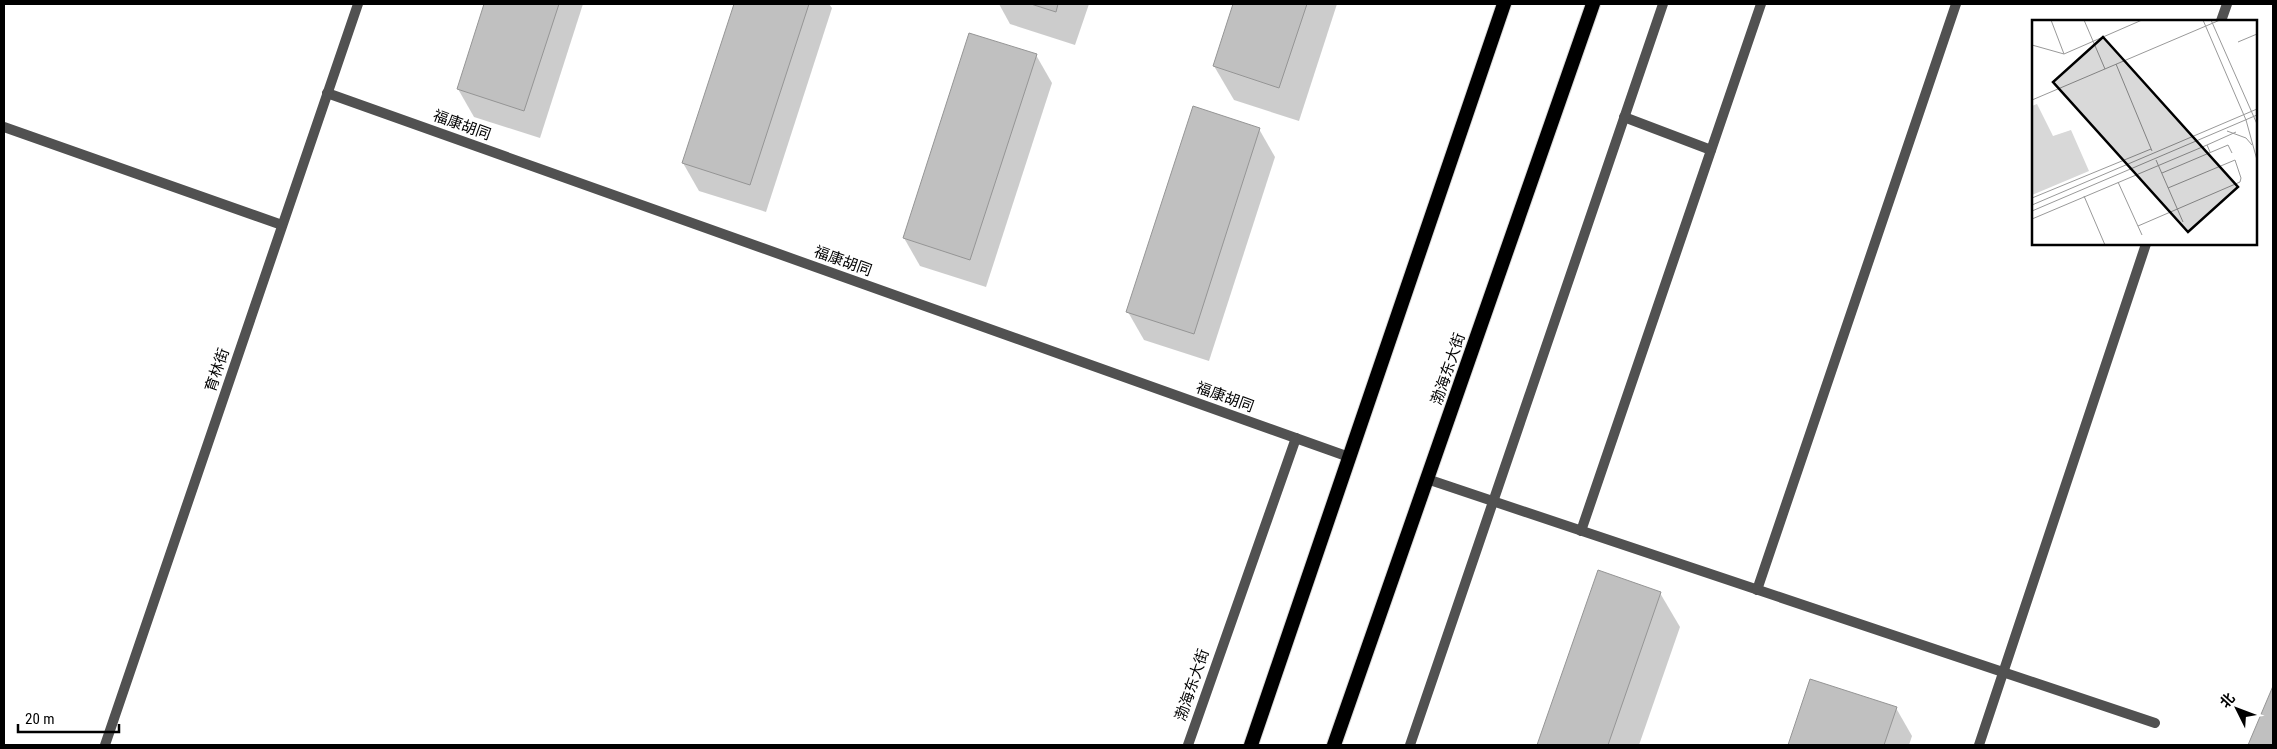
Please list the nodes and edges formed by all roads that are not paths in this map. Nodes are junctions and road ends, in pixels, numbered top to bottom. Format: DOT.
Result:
graph roads {
  1 [pos="358,4"];
  2 [pos="1504,4"];
  3 [pos="1593,4"];
  4 [pos="1663,4"];
  5 [pos="1761,4"];
  6 [pos="1956,4"];
  7 [pos="2227,4"];
  8 [pos="2221,20"];
  9 [pos="327,93"];
  10 [pos="1624,117"];
  11 [pos="4,127"];
  12 [pos="1711,150"];
  13 [pos="282,225"];
  14 [pos="2146,245"];
  15 [pos="1296,438"];
  16 [pos="1349,457"];
  17 [pos="1427,479"];
  18 [pos="1493,501"];
  19 [pos="1581,530"];
  20 [pos="1757,590"];
  21 [pos="2004,672"];
  22 [pos="2155,723"];
  23 [pos="105,745"];
  24 [pos="1188,745"];
  25 [pos="1251,745"];
  26 [pos="1334,745"];
  27 [pos="1410,745"];
  28 [pos="1979,745"];
  1 -- 9 [label="street, 育林街"];
  2 -- 16 [label="highway"];
  3 -- 17 [label="highway, 渤海东大街"];
  4 -- 10 [label="street"];
  5 -- 12 [label="street"];
  6 -- 20 [label="street"];
  7 -- 8 [label="street"];
  9 -- 13 [label="street, 育林街"];
  9 -- 15 [label="street, 福康胡同"];
  10 -- 12 [label="street"];
  10 -- 18 [label="street"];
  11 -- 13 [label="street"];
  12 -- 19 [label="street"];
  13 -- 23 [label="street, 育林街"];
  14 -- 21 [label="street"];
  15 -- 16 [label="street, 福康胡同"];
  15 -- 24 [label="street, 渤海东大街"];
  16 -- 25 [label="highway"];
  17 -- 18 [label="street"];
  17 -- 26 [label="highway, 渤海东大街"];
  18 -- 19 [label="street"];
  18 -- 27 [label="street"];
  19 -- 20 [label="street"];
  20 -- 21 [label="street"];
  21 -- 22 [label="street"];
  21 -- 28 [label="street"];
}
